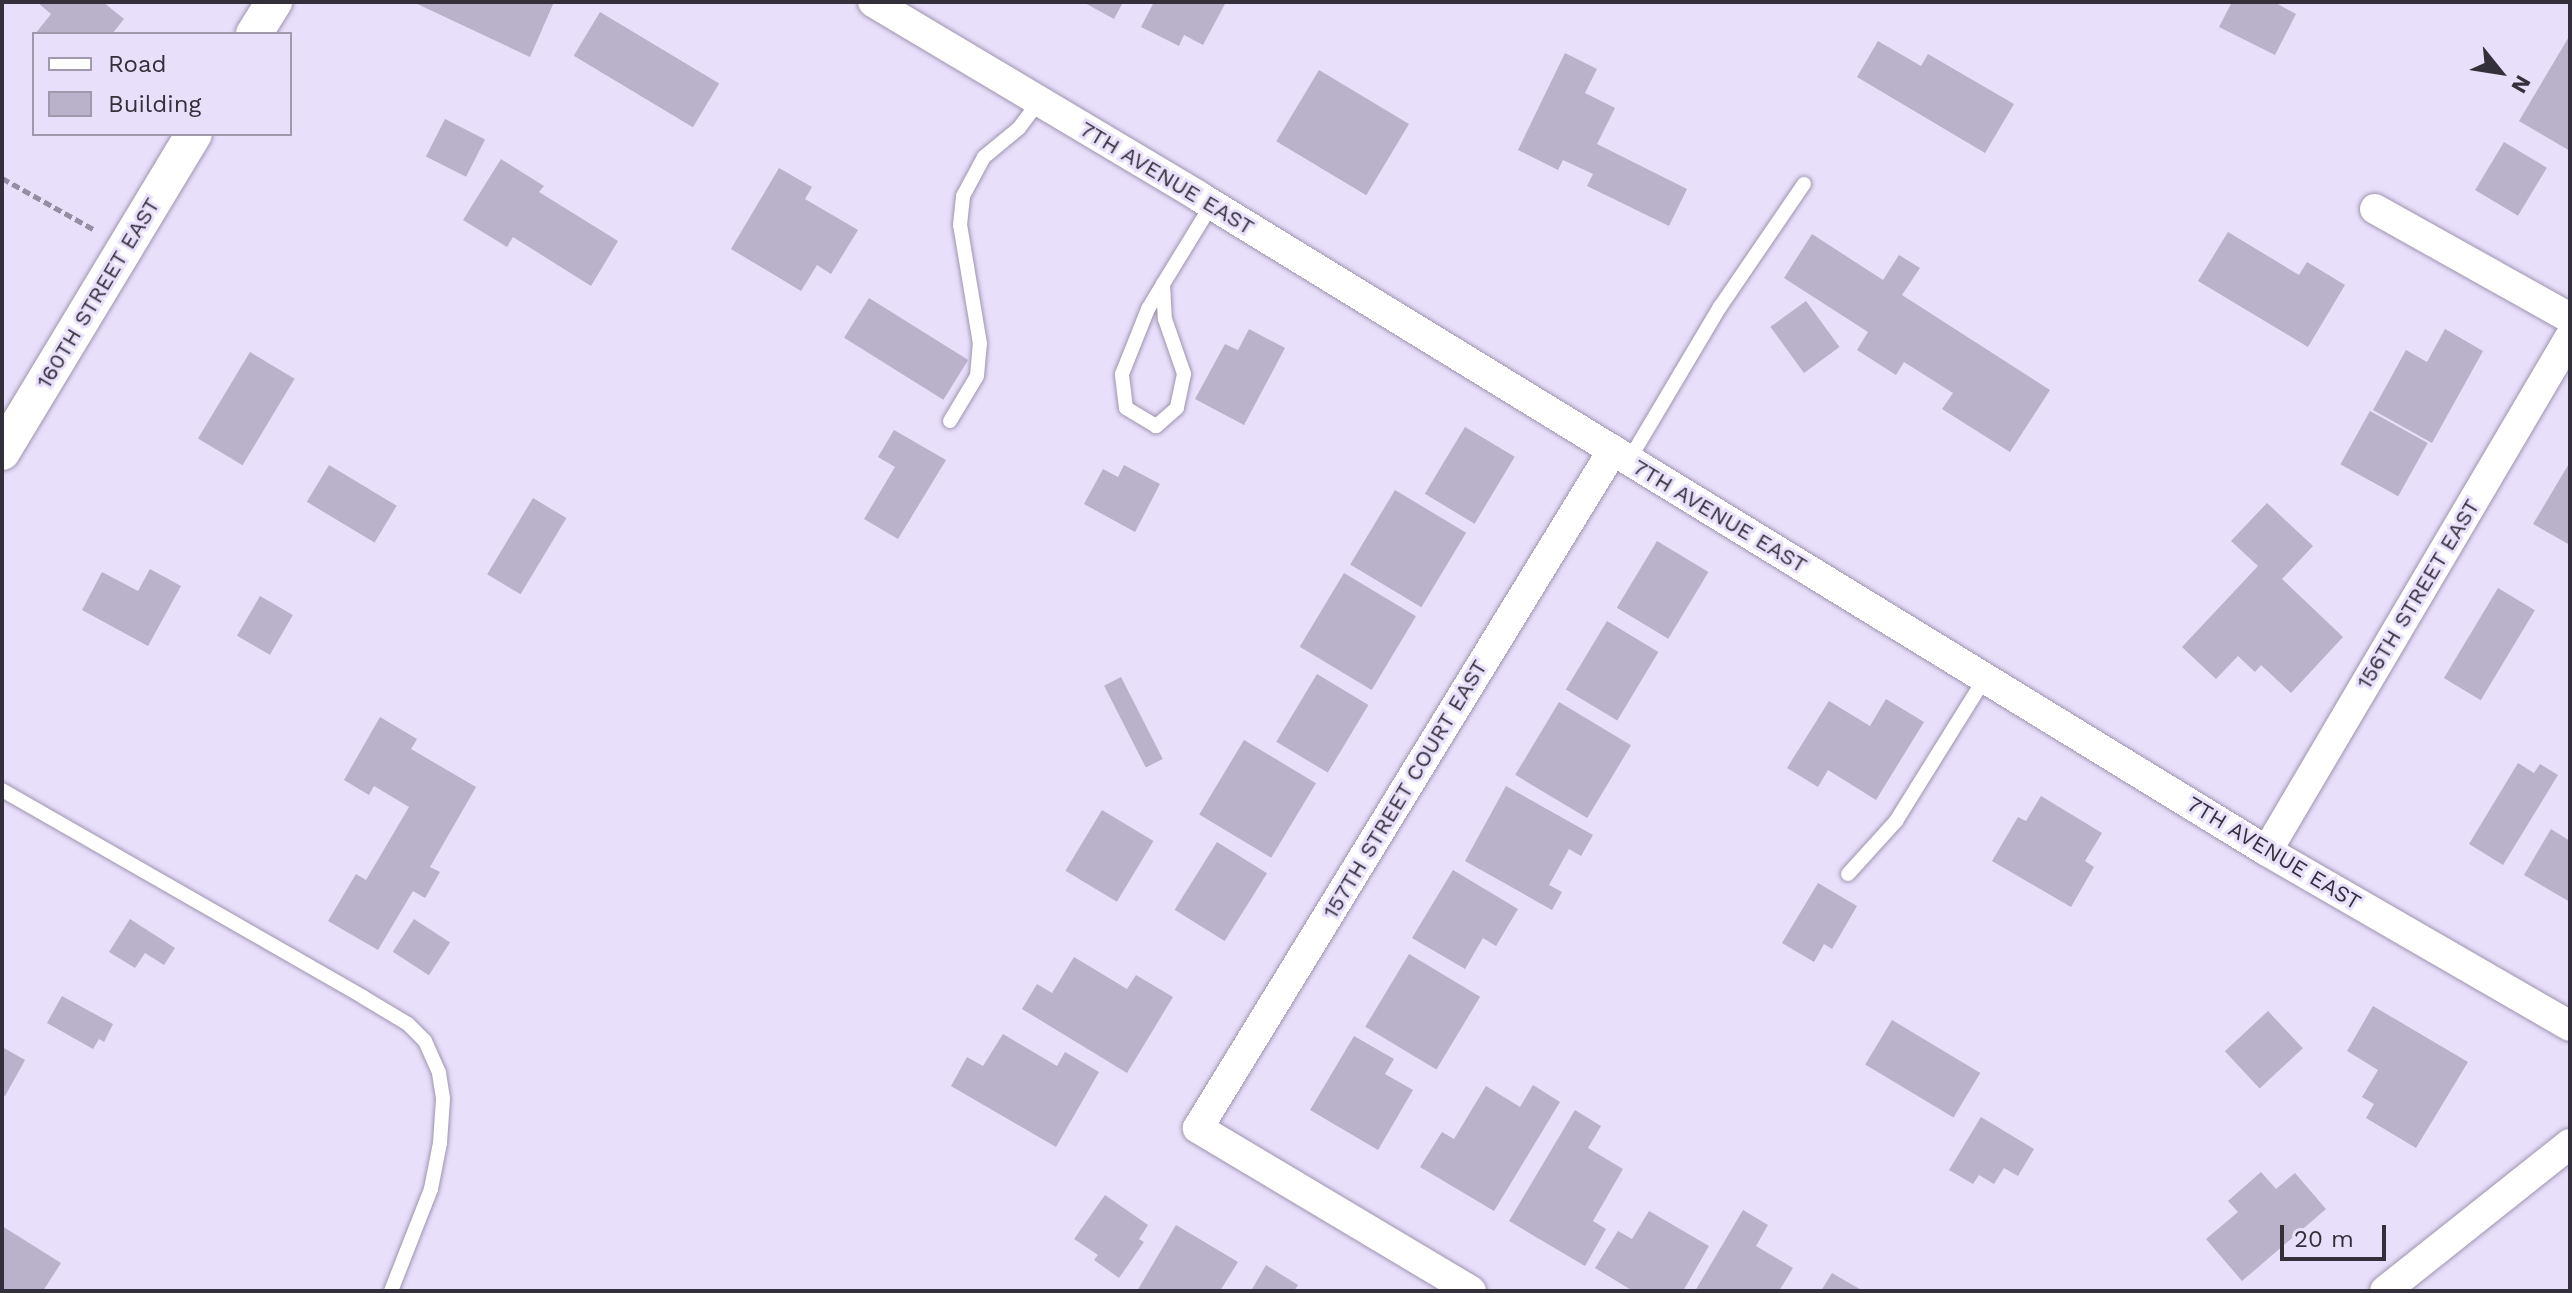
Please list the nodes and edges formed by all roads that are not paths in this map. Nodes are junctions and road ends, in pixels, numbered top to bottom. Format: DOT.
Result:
graph roads {
  1 [pos="873,2"];
  2 [pos="1039,101"];
  3 [pos="193,136"];
  4 [pos="1804,184"];
  5 [pos="1212,204"];
  6 [pos="2375,209"];
  7 [pos="1163,284"];
  8 [pos="2570,318"];
  9 [pos="2570,337"];
  10 [pos="950,421"];
  11 [pos="2,452"];
  12 [pos="1621,455"];
  13 [pos="1985,678"];
  14 [pos="2,790"];
  15 [pos="2267,851"];
  16 [pos="1848,874"];
  17 [pos="2570,1026"];
  18 [pos="2570,1144"];
  19 [pos="391,1291"];
  20 [pos="1471,1291"];
  21 [pos="2385,1291"];
  1 -- 2 [label="street, 7TH AVENUE EAST"];
  2 -- 5 [label="street, 7TH AVENUE EAST"];
  2 -- 10 [label="lane"];
  3 -- 11 [label="street, 160TH STREET EAST"];
  4 -- 12 [label="lane"];
  5 -- 7 [label="lane"];
  5 -- 12 [label="street, 7TH AVENUE EAST"];
  6 -- 8 [label="street"];
  7 -- 7 [label="lane"];
  9 -- 15 [label="street, 156TH STREET EAST"];
  12 -- 13 [label="street, 7TH AVENUE EAST"];
  12 -- 20 [label="street, 157TH STREET COURT EAST"];
  13 -- 15 [label="street, 7TH AVENUE EAST"];
  13 -- 16 [label="lane"];
  14 -- 19 [label="lane"];
  15 -- 17 [label="street, 7TH AVENUE EAST"];
  18 -- 21 [label="street"];
}
